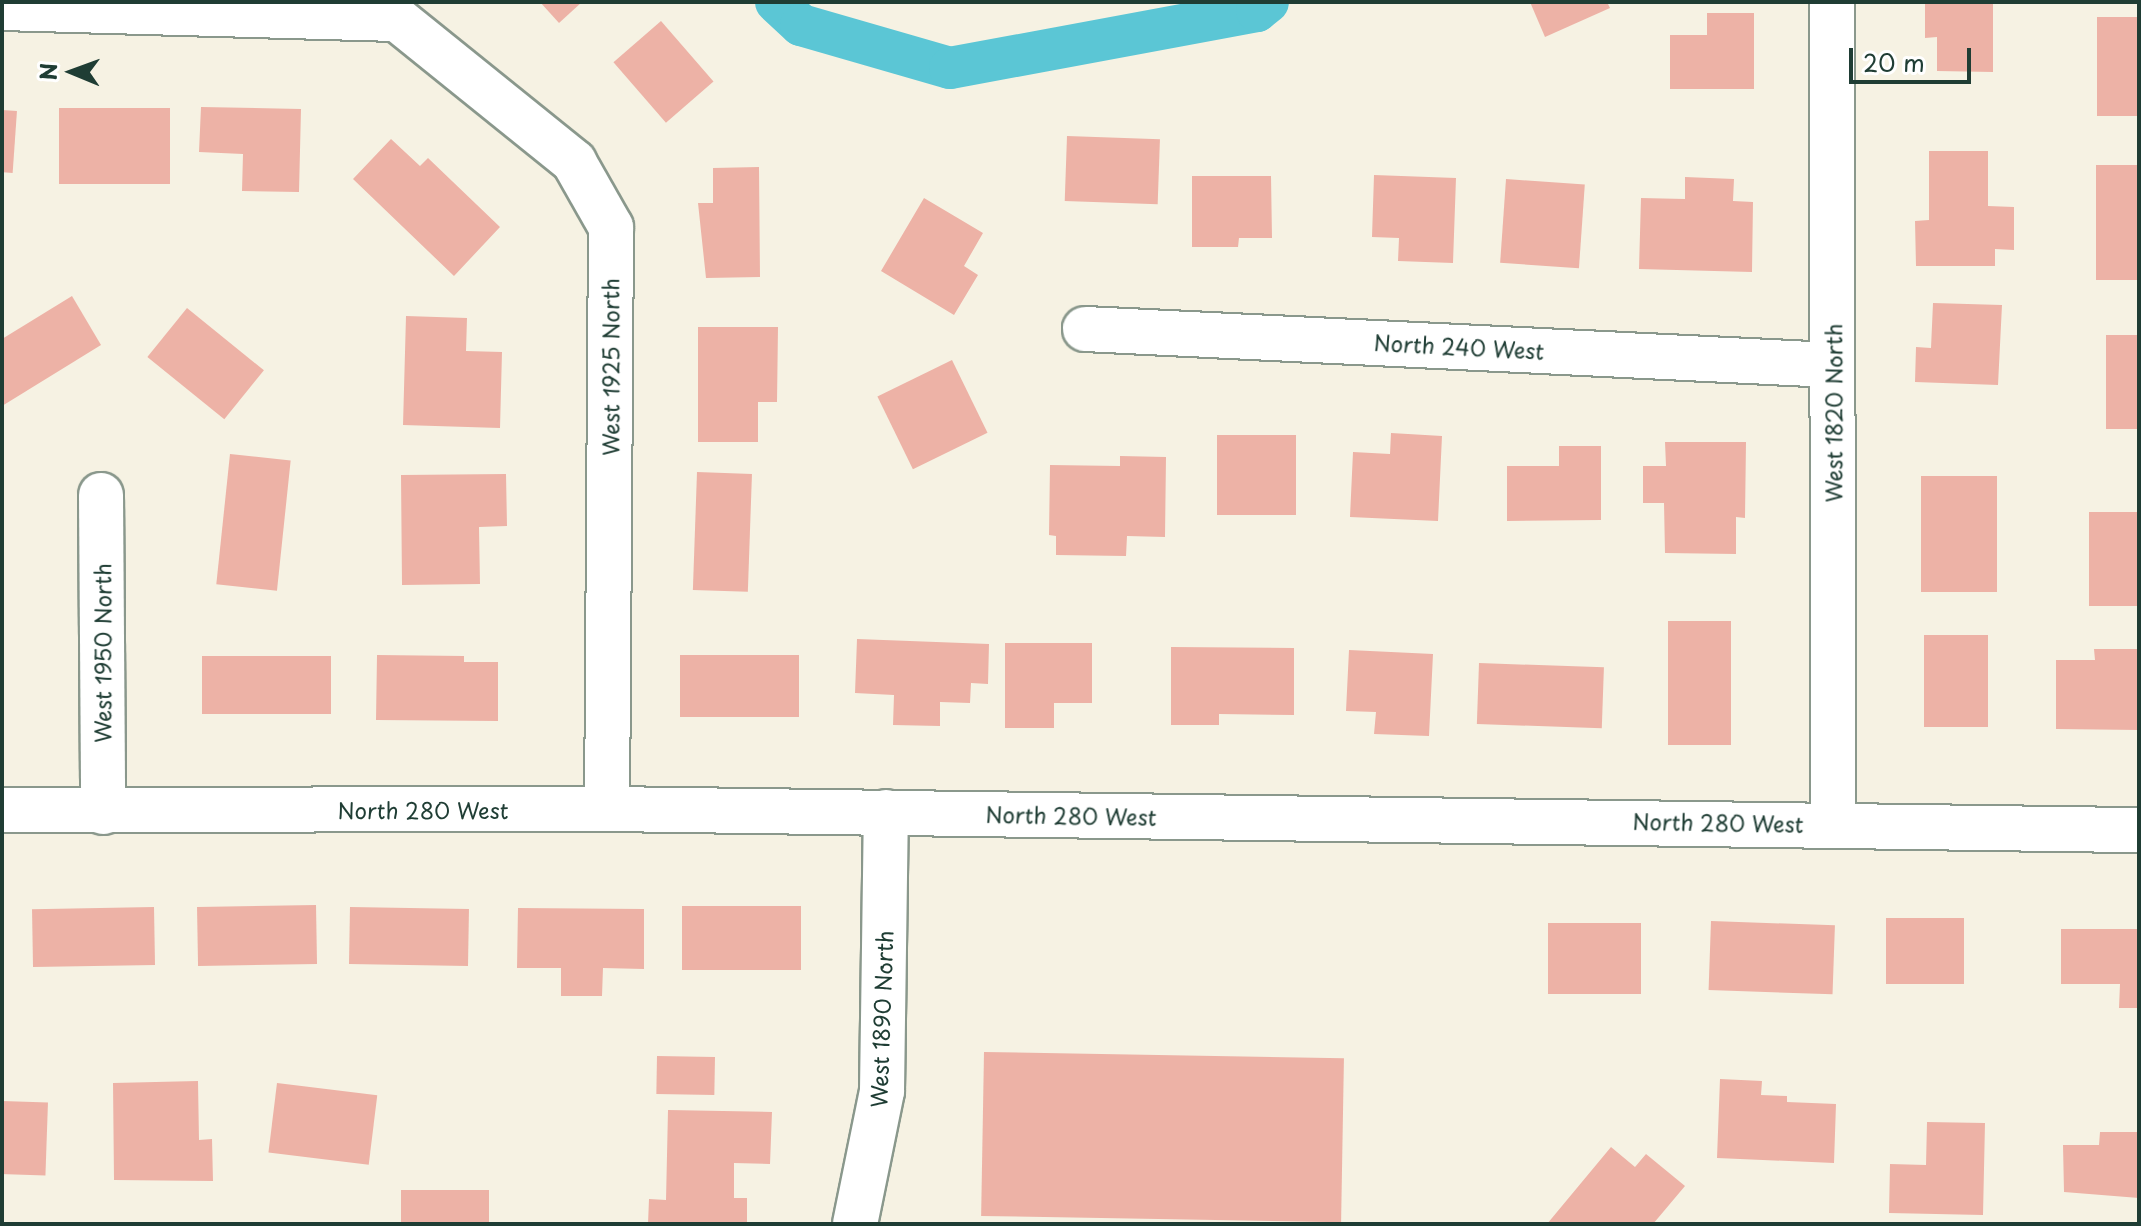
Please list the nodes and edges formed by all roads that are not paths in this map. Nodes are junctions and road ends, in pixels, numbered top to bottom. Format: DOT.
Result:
graph roads {
  1 [pos="1832,2"];
  2 [pos="2,8"];
  3 [pos="1085,329"];
  4 [pos="1832,365"];
  5 [pos="101,495"];
  6 [pos="607,809"];
  7 [pos="2,810"];
  8 [pos="103,812"];
  9 [pos="886,812"];
  10 [pos="1833,824"];
  11 [pos="2139,830"];
  12 [pos="855,1224"];
  1 -- 4 [label="street, West 1820 North"];
  2 -- 6 [label="street, West 1925 North"];
  3 -- 4 [label="street, North 240 West"];
  4 -- 10 [label="street, West 1820 North"];
  5 -- 8 [label="street, West 1950 North"];
  6 -- 8 [label="street, North 280 West"];
  6 -- 9 [label="street, North 280 West"];
  7 -- 8 [label="street, North 280 West"];
  9 -- 10 [label="street, North 280 West"];
  9 -- 12 [label="street, West 1890 North"];
  10 -- 11 [label="street, North 280 West"];
}
